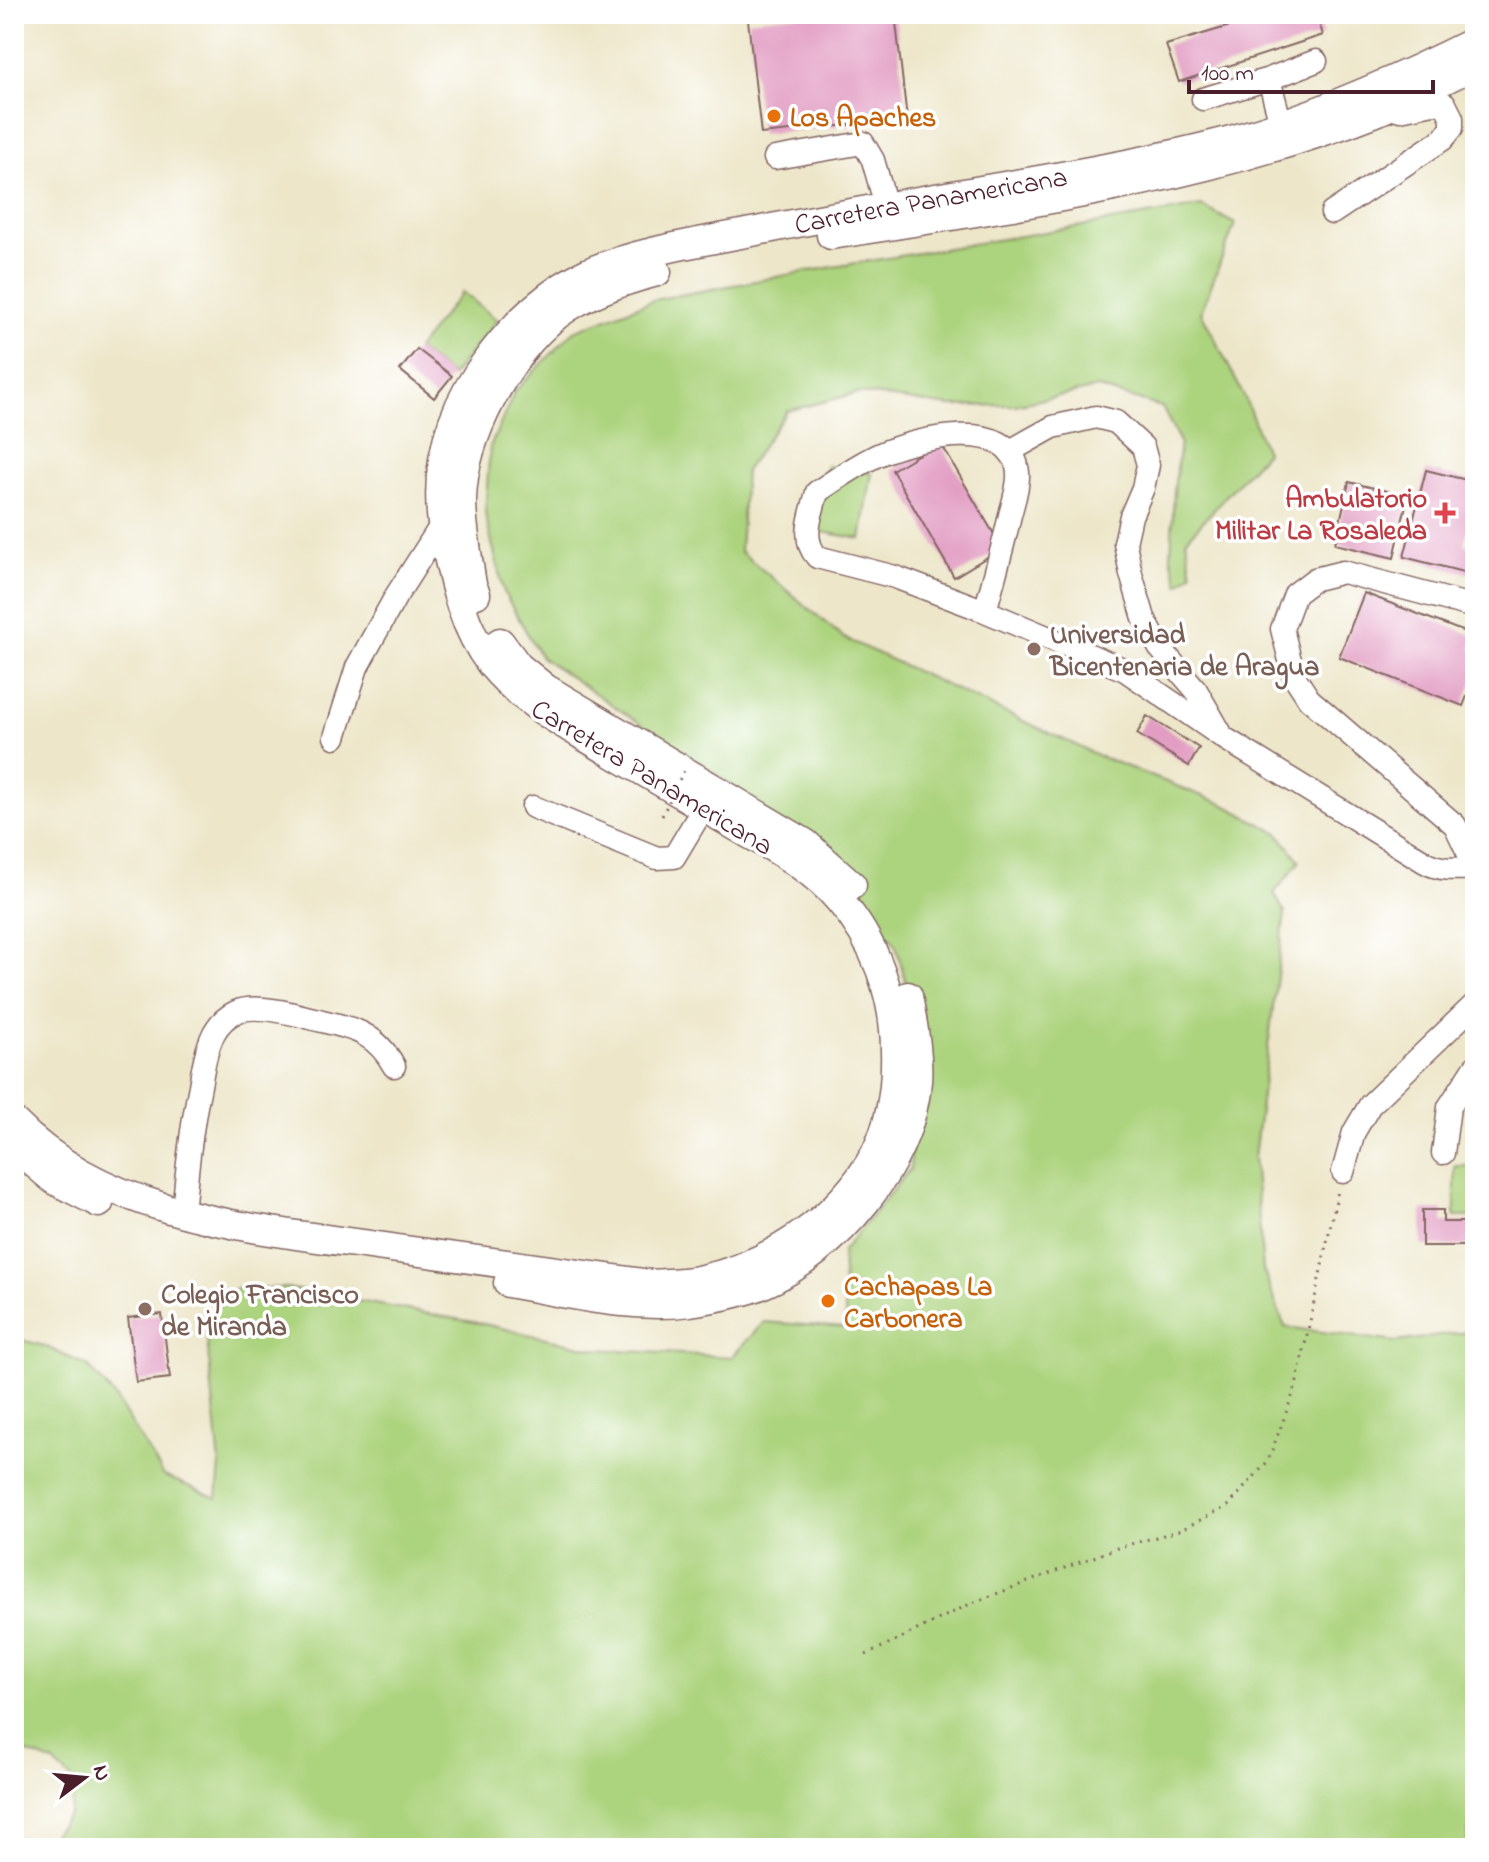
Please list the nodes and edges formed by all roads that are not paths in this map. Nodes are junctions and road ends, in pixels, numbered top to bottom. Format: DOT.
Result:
graph roads {
  1 [pos="1475,41"];
  2 [pos="1316,61"];
  3 [pos="1475,65"];
  4 [pos="1269,79"];
  5 [pos="1203,99"];
  6 [pos="1375,112"];
  7 [pos="1281,124"];
  8 [pos="775,158"];
  9 [pos="886,206"];
  10 [pos="1332,213"];
  11 [pos="1010,451"];
  12 [pos="442,524"];
  13 [pos="1475,607"];
  14 [pos="985,611"];
  15 [pos="335,737"];
  16 [pos="1224,738"];
  17 [pos="533,807"];
  18 [pos="704,807"];
  19 [pos="1475,868"];
  20 [pos="1475,1004"];
  21 [pos="394,1066"];
  22 [pos="1475,1067"];
  23 [pos="14,1122"];
  24 [pos="14,1147"];
  25 [pos="1443,1153"];
  26 [pos="26,1166"];
  27 [pos="1343,1172"];
  28 [pos="183,1213"];
  1 -- 7 [label="main road, Carretera Panamericana"];
  2 -- 4 [label="street"];
  3 -- 6 [label="main road, Carretera Panamericana"];
  4 -- 5 [label="street"];
  4 -- 7 [label="street"];
  6 -- 10 [label="street"];
  6 -- 26 [label="main road, Carretera Panamericana"];
  7 -- 9 [label="main road, Carretera Panamericana"];
  8 -- 9 [label="street"];
  9 -- 12 [label="main road, Carretera Panamericana"];
  11 -- 14 [label="street"];
  11 -- 14 [label="street"];
  11 -- 16 [label="street"];
  12 -- 15 [label="street"];
  12 -- 18 [label="main road, Carretera Panamericana"];
  13 -- 19 [label="street"];
  14 -- 16 [label="street"];
  16 -- 19 [label="street"];
  17 -- 18 [label="street"];
  18 -- 28 [label="main road, Carretera Panamericana"];
  20 -- 27 [label="street"];
  21 -- 28 [label="street"];
  22 -- 25 [label="street"];
  23 -- 28 [label="main road, Carretera Panamericana"];
  24 -- 26 [label="main road, Carretera Panamericana"];
}
